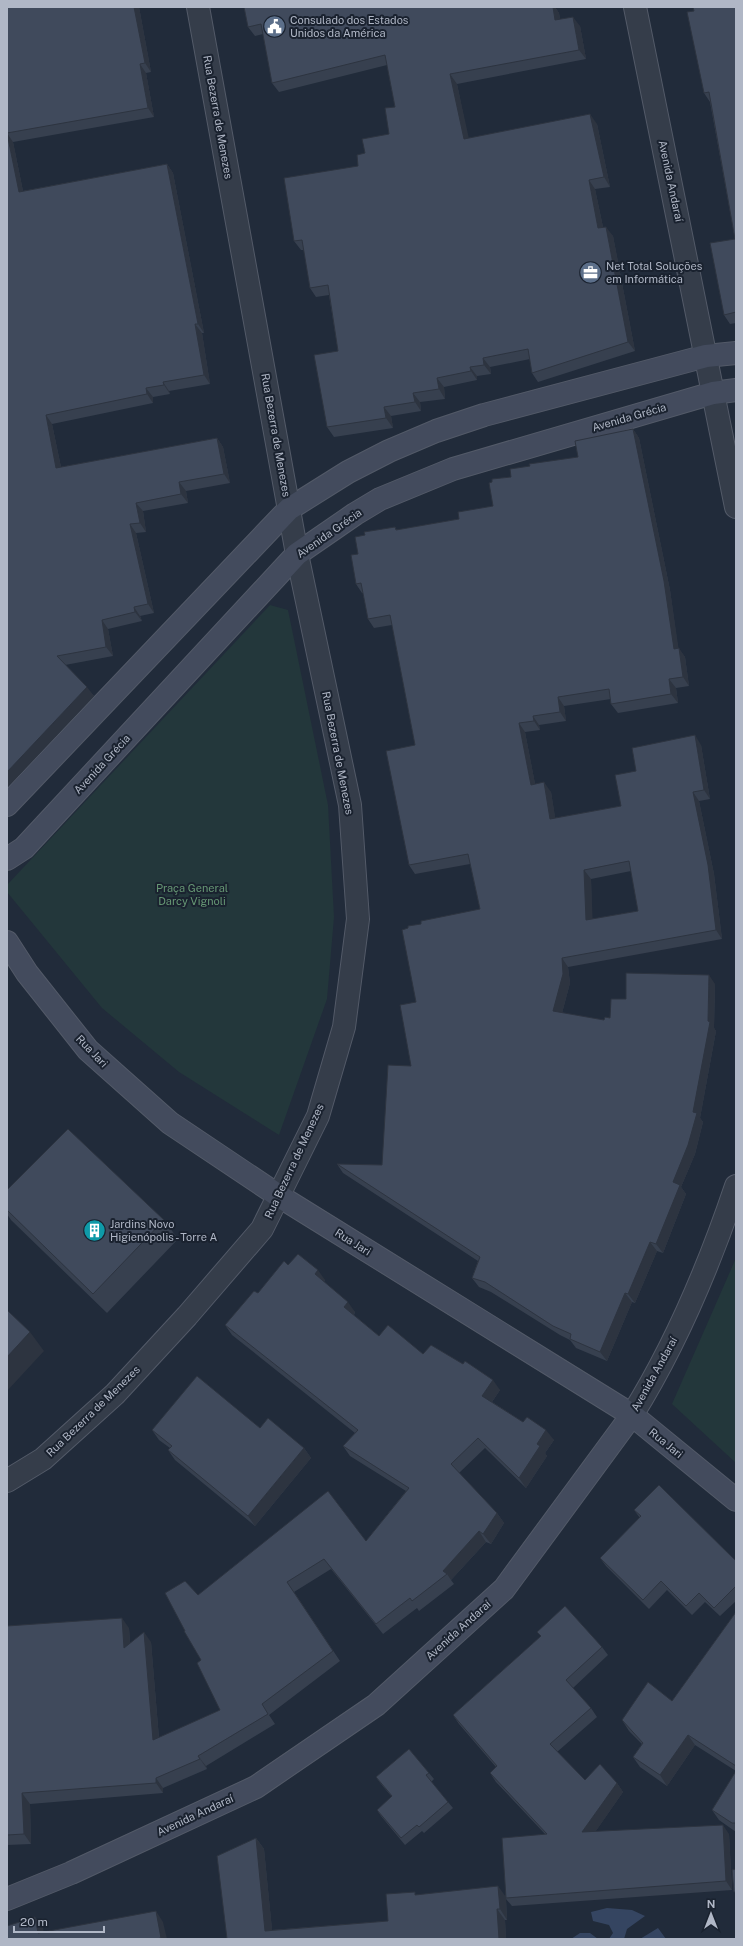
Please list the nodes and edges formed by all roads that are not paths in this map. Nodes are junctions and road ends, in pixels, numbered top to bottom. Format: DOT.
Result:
graph roads {
  1 [pos="198,7"];
  2 [pos="635,7"];
  3 [pos="736,353"];
  4 [pos="706,356"];
  5 [pos="736,390"];
  6 [pos="713,393"];
  7 [pos="736,507"];
  8 [pos="289,509"];
  9 [pos="297,554"];
  10 [pos="7,805"];
  11 [pos="7,859"];
  12 [pos="7,942"];
  13 [pos="7,954"];
  14 [pos="26,973"];
  15 [pos="736,1186"];
  16 [pos="279,1196"];
  17 [pos="632,1415"];
  18 [pos="7,1481"];
  19 [pos="736,1500"];
  20 [pos="7,1899"];
  1 -- 8 [label="street, Rua Bezerra de Menezes"];
  2 -- 4 [label="street, Avenida Andaraí"];
  3 -- 4 [label="main road"];
  4 -- 6 [label="street, Avenida Andaraí"];
  4 -- 8 [label="main road"];
  5 -- 6 [label="main road, Avenida Grécia"];
  6 -- 7 [label="street"];
  6 -- 9 [label="main road, Avenida Grécia"];
  8 -- 9 [label="street, Rua Bezerra de Menezes"];
  8 -- 10 [label="main road"];
  9 -- 11 [label="main road, Avenida Grécia"];
  9 -- 16 [label="street, Rua Bezerra de Menezes"];
  12 -- 14 [label="main road, Rua Jari"];
  13 -- 14 [label="main road"];
  14 -- 16 [label="main road, Rua Jari"];
  15 -- 17 [label="street, Avenida Andaraí"];
  16 -- 17 [label="main road, Rua Jari"];
  16 -- 18 [label="street, Rua Bezerra de Menezes"];
  17 -- 19 [label="main road, Rua Jari"];
  17 -- 20 [label="main road, Avenida Andaraí"];
}
